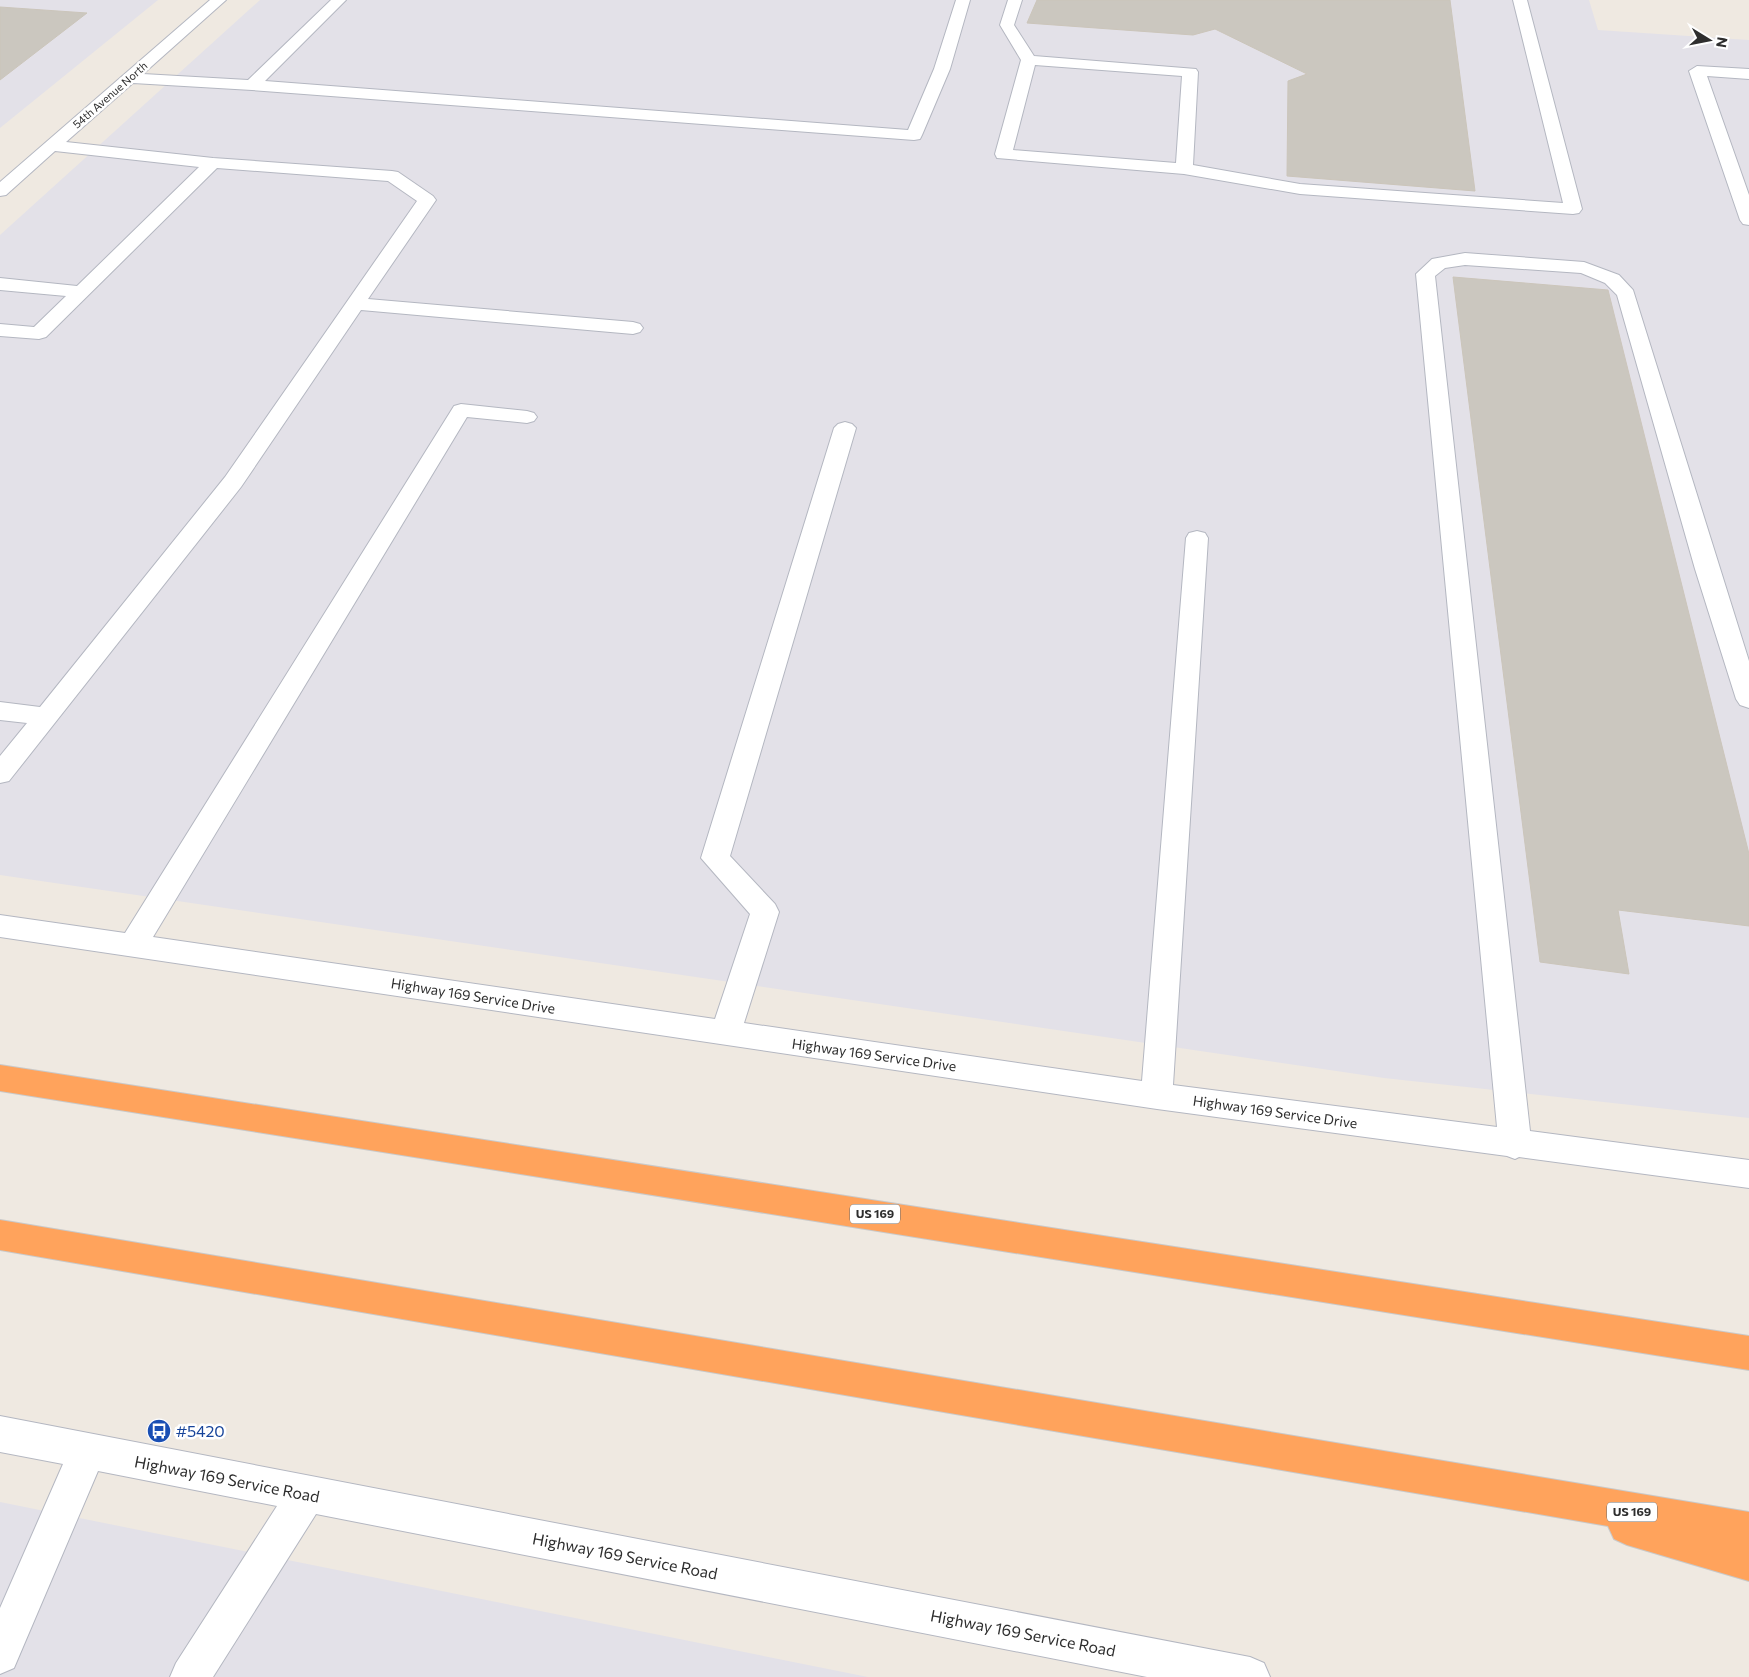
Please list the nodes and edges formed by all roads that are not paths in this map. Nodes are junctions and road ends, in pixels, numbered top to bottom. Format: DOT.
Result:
graph roads {
  1 [pos="219,0"];
  2 [pos="339,0"];
  3 [pos="963,0"];
  4 [pos="1015,0"];
  5 [pos="1520,0"];
  6 [pos="1029,60"];
  7 [pos="1749,74"];
  8 [pos="129,78"];
  9 [pos="252,85"];
  10 [pos="52,146"];
  11 [pos="213,163"];
  12 [pos="1184,169"];
  13 [pos="0,190"];
  14 [pos="1749,220"];
  15 [pos="0,284"];
  16 [pos="82,292"];
  17 [pos="356,304"];
  18 [pos="633,328"];
  19 [pos="0,330"];
  20 [pos="527,417"];
  21 [pos="845,428"];
  22 [pos="1197,538"];
  23 [pos="1749,699"];
  24 [pos="0,711"];
  25 [pos="46,716"];
  26 [pos="0,774"];
  27 [pos="0,926"];
  28 [pos="134,944"];
  29 [pos="726,1034"];
  30 [pos="0,1078"];
  31 [pos="1157,1096"];
  32 [pos="1515,1145"];
  33 [pos="1749,1174"];
  34 [pos="0,1235"];
  35 [pos="1749,1353"];
  36 [pos="0,1434"];
  37 [pos="88,1451"];
  38 [pos="1516,1492"];
  39 [pos="307,1494"];
  40 [pos="1749,1531"];
  41 [pos="1749,1562"];
  42 [pos="0,1654"];
  43 [pos="190,1677"];
  44 [pos="1250,1677"];
  1 -- 8 [label="street, 54th Avenue North"];
  2 -- 9 [label="street"];
  3 -- 9 [label="street"];
  4 -- 6 [label="street"];
  5 -- 12 [label="street"];
  6 -- 12 [label="street"];
  6 -- 12 [label="street"];
  7 -- 14 [label="street"];
  8 -- 9 [label="street"];
  8 -- 10 [label="street, 54th Avenue North"];
  10 -- 11 [label="street"];
  10 -- 13 [label="street, 54th Avenue North"];
  11 -- 16 [label="street"];
  11 -- 17 [label="street"];
  15 -- 16 [label="street"];
  16 -- 19 [label="street"];
  17 -- 18 [label="street"];
  17 -- 25 [label="street"];
  20 -- 28 [label="street"];
  21 -- 29 [label="street"];
  22 -- 31 [label="street"];
  23 -- 32 [label="street"];
  24 -- 25 [label="street"];
  25 -- 26 [label="street"];
  27 -- 28 [label="street, Highway 169 Service Drive"];
  28 -- 29 [label="street, Highway 169 Service Drive"];
  29 -- 31 [label="street, Highway 169 Service Drive"];
  30 -- 35 [label="highway, US 169"];
  31 -- 32 [label="street, Highway 169 Service Drive"];
  32 -- 33 [label="street, Highway 169 Service Drive"];
  34 -- 38 [label="highway, US 169"];
  36 -- 37 [label="street, Highway 169 Service Road"];
  37 -- 39 [label="street, Highway 169 Service Road"];
  37 -- 42 [label="street"];
  38 -- 40 [label="highway, US 169"];
  38 -- 41 [label="highway"];
  39 -- 43 [label="street"];
  39 -- 44 [label="street, Highway 169 Service Road"];
}
